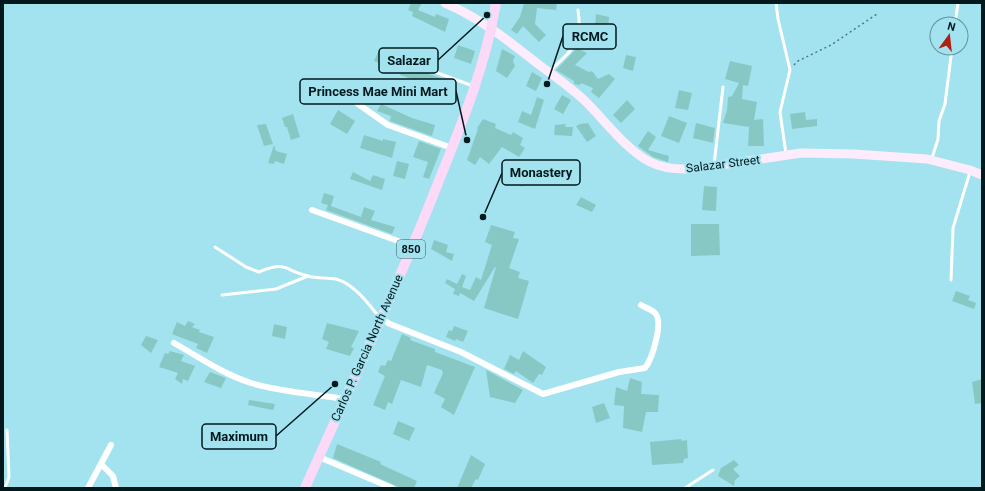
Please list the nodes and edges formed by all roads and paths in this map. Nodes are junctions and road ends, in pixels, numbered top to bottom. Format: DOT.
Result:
graph roads {
  1 [pos="445,3"];
  2 [pos="496,3"];
  3 [pos="776,3"];
  4 [pos="958,3"];
  5 [pos="578,10"];
  6 [pos="877,14"];
  7 [pos="956,16"];
  8 [pos="492,28"];
  9 [pos="951,56"];
  10 [pos="427,69"];
  11 [pos="790,70"];
  12 [pos="549,72"];
  13 [pos="474,87"];
  14 [pos="723,87"];
  15 [pos="358,104"];
  16 [pos="452,148"];
  17 [pos="786,155"];
  18 [pos="931,160"];
  19 [pos="714,166"];
  20 [pos="970,170"];
  21 [pos="982,175"];
  22 [pos="312,210"];
  23 [pos="412,246"];
  24 [pos="215,247"];
  25 [pos="308,276"];
  26 [pos="952,280"];
  27 [pos="222,295"];
  28 [pos="641,305"];
  29 [pos="380,318"];
  30 [pos="174,343"];
  31 [pos="345,399"];
  32 [pos="7,430"];
  33 [pos="111,445"];
  34 [pos="319,457"];
  35 [pos="101,464"];
  36 [pos="713,470"];
  37 [pos="5,488"];
  38 [pos="88,488"];
  39 [pos="116,488"];
  40 [pos="305,488"];
  41 [pos="392,488"];
  42 [pos="685,488"];
  1 -- 8 [label="street, Salazar Street"];
  2 -- 8 [label="main road, Carlos P. Garcia North Avenue / 850"];
  3 -- 11 [label="lane"];
  4 -- 7 [label="lane"];
  5 -- 12 [label="lane"];
  6 -- 11 [label="path"];
  8 -- 12 [label="street, Salazar Street"];
  8 -- 13 [label="main road, Carlos P. Garcia North Avenue / 850"];
  9 -- 18 [label="lane"];
  10 -- 13 [label="lane"];
  11 -- 17 [label="lane"];
  12 -- 19 [label="street, Salazar Street"];
  13 -- 16 [label="main road, Carlos P. Garcia North Avenue / 850"];
  14 -- 19 [label="lane"];
  15 -- 16 [label="street"];
  16 -- 23 [label="main road, Carlos P. Garcia North Avenue / 850"];
  17 -- 18 [label="street, Salazar Street"];
  17 -- 19 [label="street, Salazar Street"];
  18 -- 20 [label="street, Salazar Street"];
  20 -- 21 [label="street, Salazar Street"];
  20 -- 26 [label="lane"];
  22 -- 23 [label="street"];
  23 -- 29 [label="main road, Carlos P. Garcia North Avenue / 850"];
  24 -- 25 [label="lane"];
  25 -- 27 [label="lane"];
  25 -- 29 [label="lane"];
  28 -- 29 [label="street"];
  29 -- 31 [label="main road, Carlos P. Garcia North Avenue / 850"];
  30 -- 31 [label="street"];
  31 -- 34 [label="main road, Carlos P. Garcia North Avenue / 850"];
  32 -- 37 [label="lane"];
  33 -- 35 [label="street"];
  34 -- 40 [label="main road, Carlos P. Garcia North Avenue / 850"];
  34 -- 41 [label="street"];
  35 -- 38 [label="street"];
  35 -- 39 [label="street"];
  36 -- 42 [label="lane"];
}
